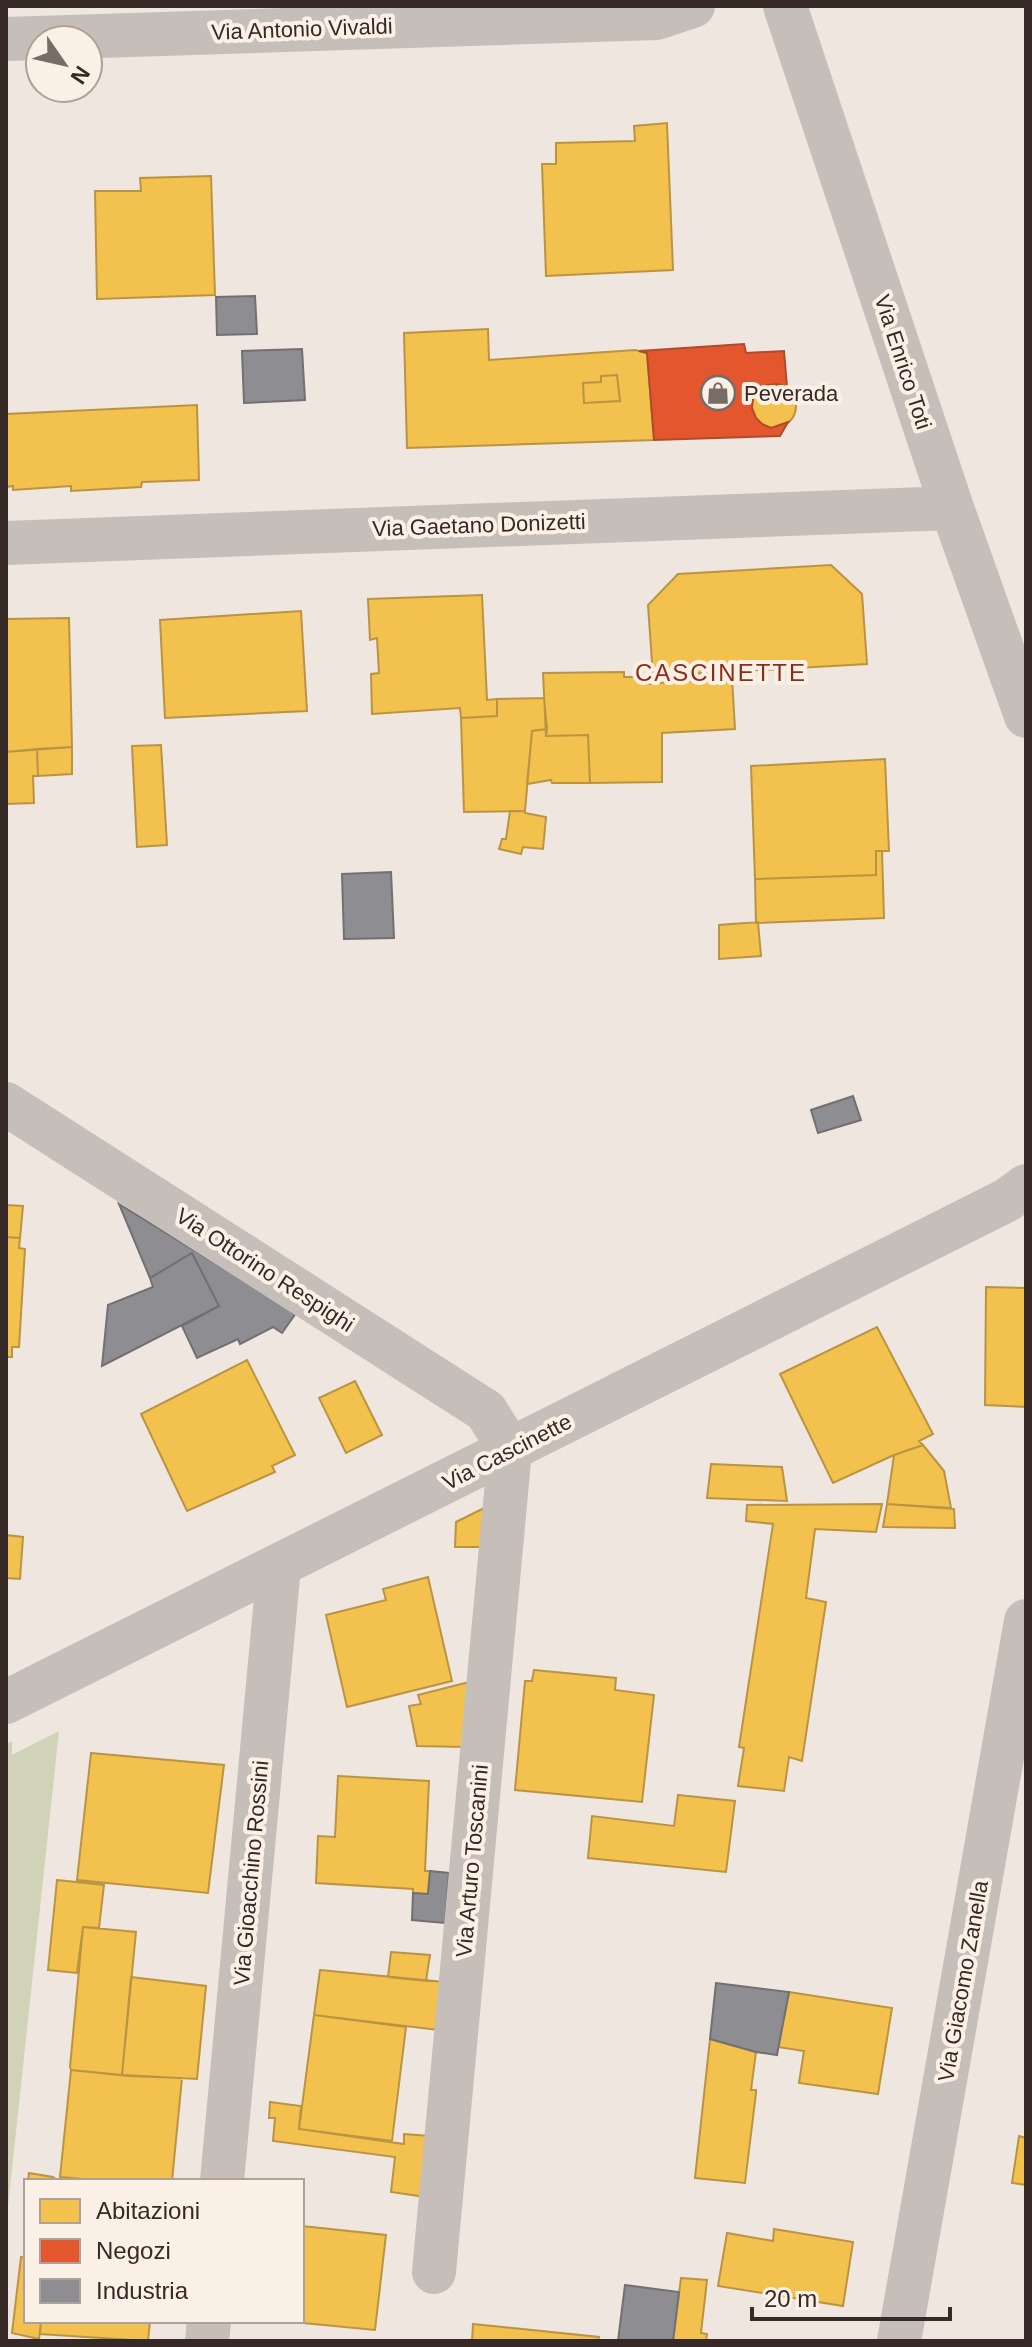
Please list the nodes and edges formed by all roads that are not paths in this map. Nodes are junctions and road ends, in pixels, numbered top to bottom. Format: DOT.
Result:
graph roads {
  1 [pos="693,6"];
  2 [pos="785,6"];
  3 [pos="6,39"];
  4 [pos="952,508"];
  5 [pos="6,543"];
  6 [pos="1026,716"];
  7 [pos="6,1104"];
  8 [pos="1020,1194"];
  9 [pos="510,1450"];
  10 [pos="279,1566"];
  11 [pos="1026,1621"];
  12 [pos="6,1702"];
  13 [pos="222,2179"];
  14 [pos="434,2272"];
  15 [pos="899,2341"];
  1 -- 3 [label="street, Via Antonio Vivaldi"];
  2 -- 4 [label="street, Via Enrico Toti"];
  4 -- 5 [label="street, Via Gaetano Donizetti"];
  4 -- 6 [label="street, Via Enrico Toti"];
  7 -- 9 [label="street, Via Ottorino Respighi"];
  8 -- 9 [label="street, Via Cascinette"];
  9 -- 10 [label="street, Via Cascinette"];
  9 -- 14 [label="street, Via Arturo Toscanini"];
  10 -- 12 [label="street, Via Cascinette"];
  10 -- 13 [label="street, Via Gioacchino Rossini"];
  11 -- 15 [label="street, Via Giacomo Zanella"];
}
